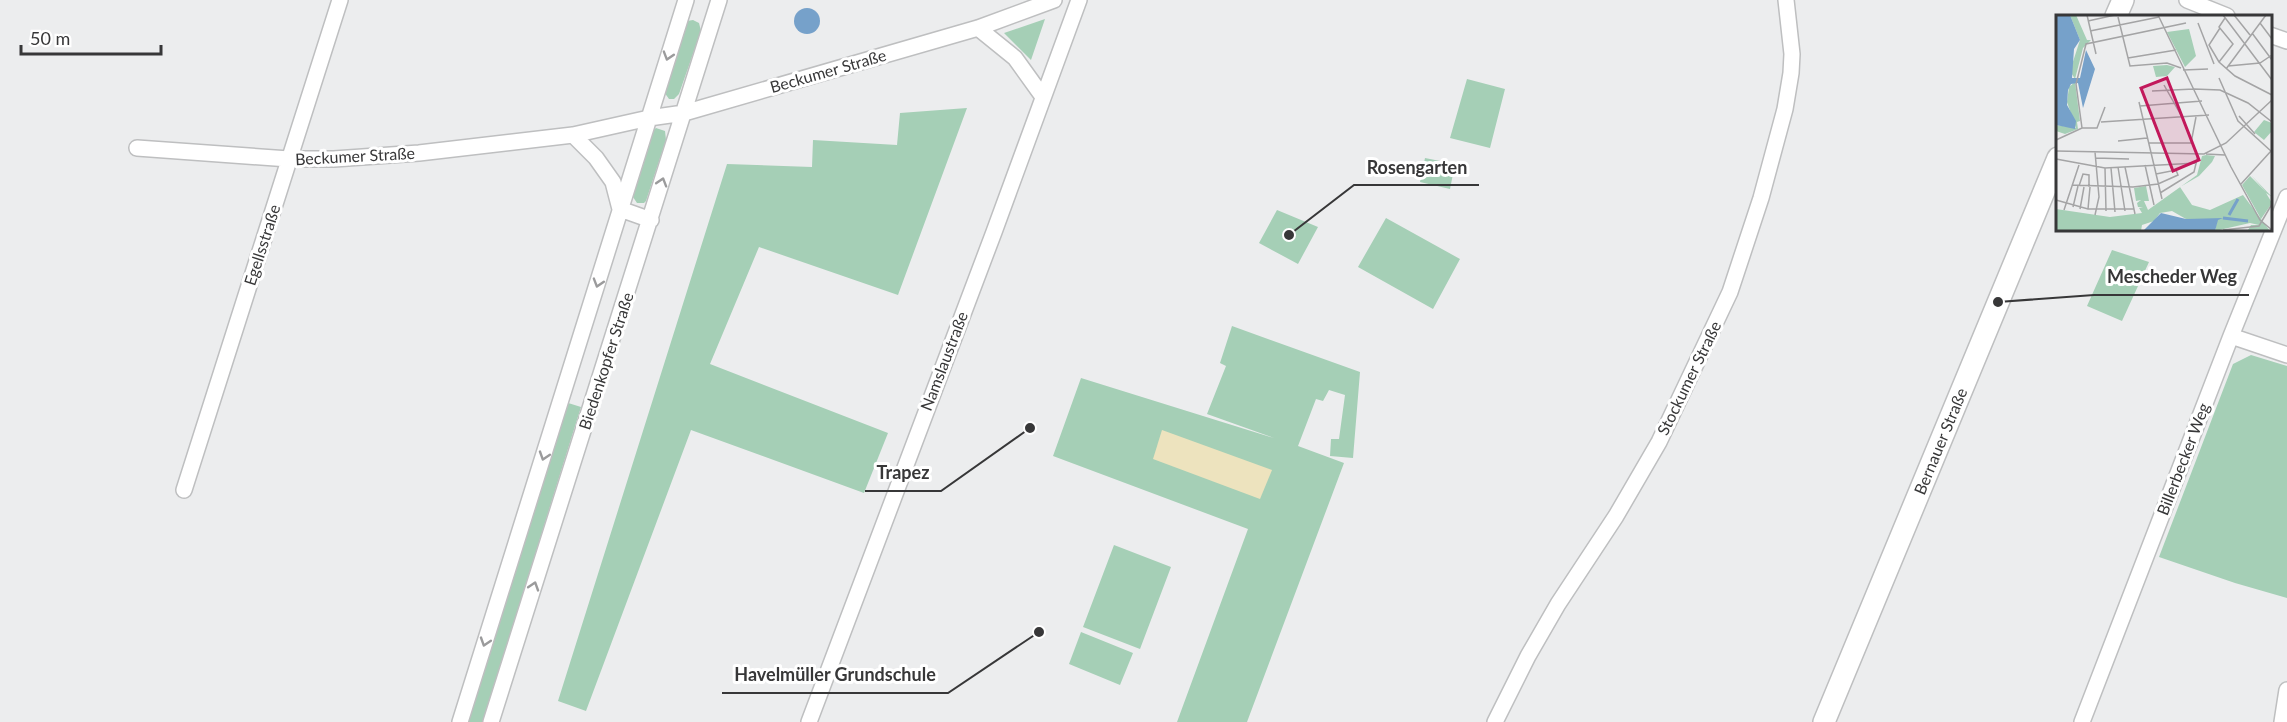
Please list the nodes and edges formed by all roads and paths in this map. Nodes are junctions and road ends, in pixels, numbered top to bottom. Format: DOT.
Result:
graph roads {
  1 [pos="340,0"];
  2 [pos="686,0"];
  3 [pos="719,0"];
  4 [pos="1054,0"];
  5 [pos="1079,0"];
  6 [pos="1786,0"];
  7 [pos="2123,0"];
  8 [pos="2187,0"];
  9 [pos="2116,15"];
  10 [pos="2224,15"];
  11 [pos="978,28"];
  12 [pos="2272,34"];
  13 [pos="2287,41"];
  14 [pos="1043,97"];
  15 [pos="684,113"];
  16 [pos="649,118"];
  17 [pos="573,135"];
  18 [pos="137,148"];
  19 [pos="289,159"];
  20 [pos="2056,163"];
  21 [pos="2287,197"];
  22 [pos="620,209"];
  23 [pos="651,220"];
  24 [pos="2231,336"];
  25 [pos="2287,355"];
  26 [pos="184,490"];
  27 [pos="2287,690"];
  28 [pos="460,722"];
  29 [pos="491,722"];
  30 [pos="809,722"];
  31 [pos="1496,722"];
  32 [pos="1824,722"];
  33 [pos="2082,722"];
  34 [pos="2282,722"];
  1 -- 19 [label="street, Egellsstraße"];
  2 -- 16 [label="street, Biedenkopfer Straße, one-way"];
  3 -- 15 [label="street, Biedenkopfer Straße"];
  4 -- 11 [label="street, Beckumer Straße"];
  5 -- 14 [label="street, Namslaustraße"];
  6 -- 31 [label="street, Stockumer Straße"];
  7 -- 9 [label="main road"];
  8 -- 10 [label="street"];
  11 -- 14 [label="street"];
  11 -- 15 [label="street, Beckumer Straße"];
  12 -- 13 [label="street"];
  14 -- 30 [label="street, Namslaustraße"];
  15 -- 16 [label="street, Beckumer Straße"];
  23 -- 15 [label="street, Biedenkopfer Straße, one-way"];
  16 -- 17 [label="street, Beckumer Straße"];
  16 -- 22 [label="street, Biedenkopfer Straße"];
  17 -- 19 [label="street, Beckumer Straße"];
  17 -- 22 [label="street"];
  18 -- 19 [label="street, Beckumer Straße"];
  19 -- 26 [label="street, Egellsstraße"];
  20 -- 32 [label="main road, Bernauer Straße"];
  21 -- 24 [label="street, Billerbecker Weg"];
  22 -- 23 [label="street"];
  22 -- 28 [label="street, Biedenkopfer Straße, one-way"];
  29 -- 23 [label="street, Biedenkopfer Straße, one-way"];
  24 -- 25 [label="street"];
  24 -- 33 [label="street, Billerbecker Weg"];
  27 -- 34 [label="street"];
}
